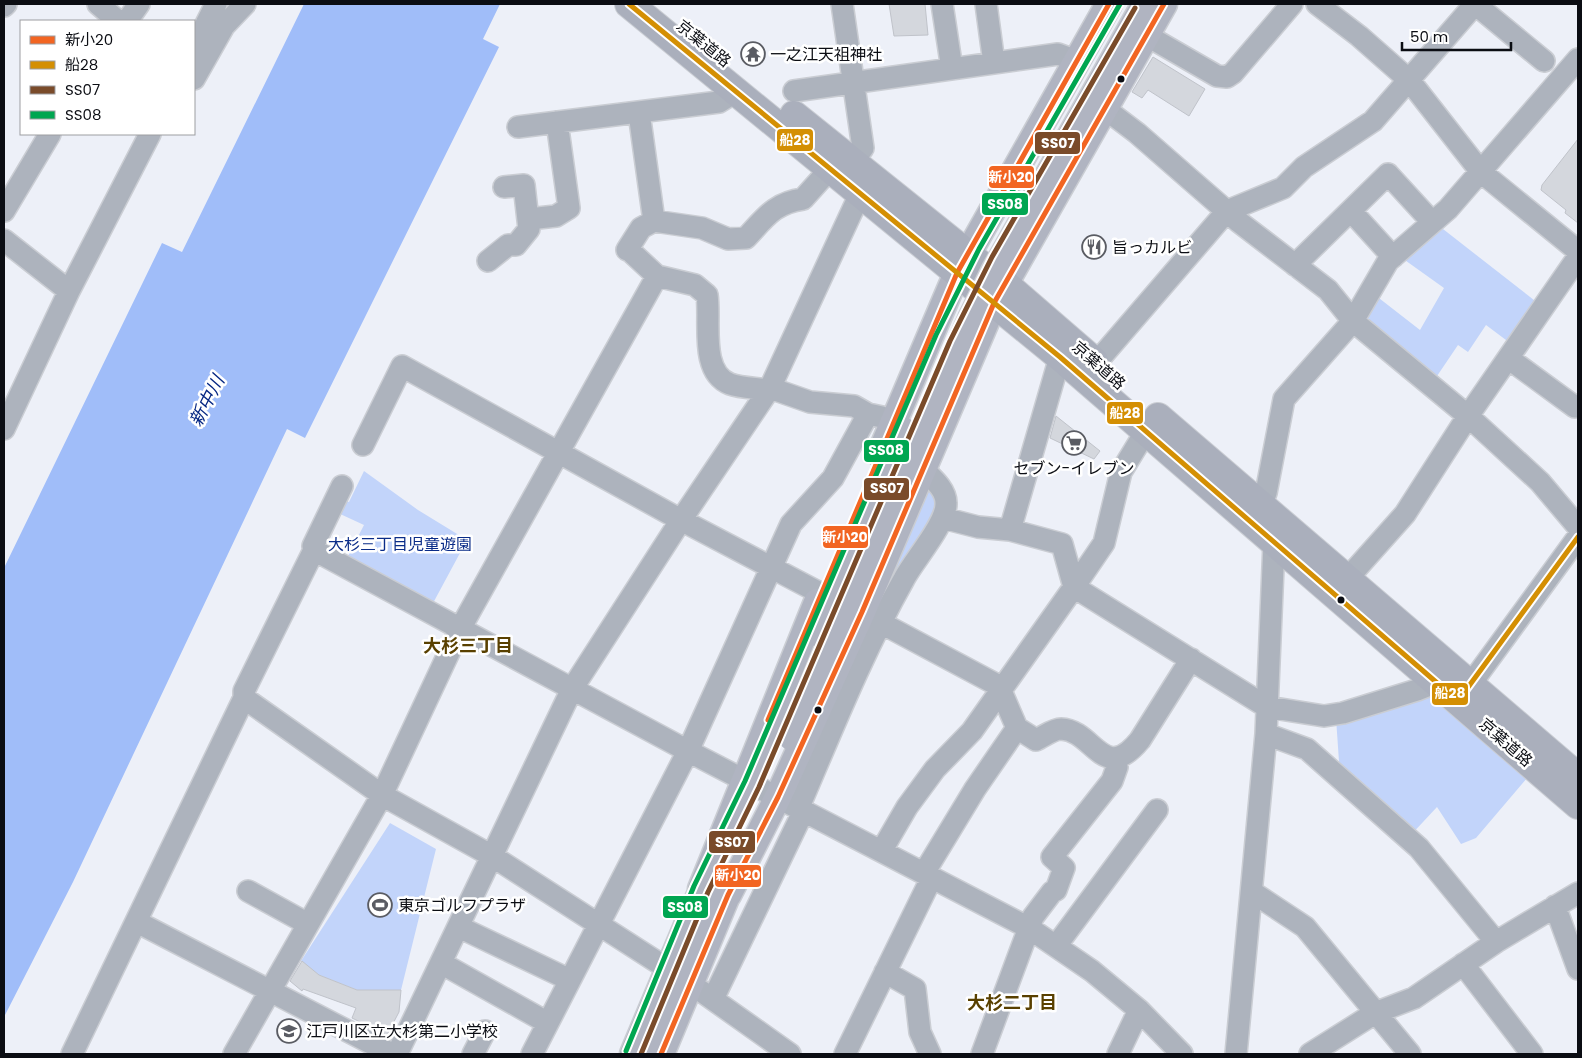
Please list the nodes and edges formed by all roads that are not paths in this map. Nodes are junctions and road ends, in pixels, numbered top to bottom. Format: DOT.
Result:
graph roads {
  1 [pos="98,4"];
  2 [pos="139,4"];
  3 [pos="216,4"];
  4 [pos="245,4"];
  5 [pos="629,4"];
  6 [pos="655,4"];
  7 [pos="842,4"];
  8 [pos="942,4"];
  9 [pos="986,4"];
  10 [pos="1109,4"];
  11 [pos="1129,4"];
  12 [pos="1145,4"];
  13 [pos="1164,4"];
  14 [pos="1292,4"];
  15 [pos="1317,4"];
  16 [pos="1475,4"];
  17 [pos="117,20"];
  18 [pos="128,20"];
  19 [pos="1146,35"];
  20 [pos="195,46"];
  21 [pos="1578,59"];
  22 [pos="1077,61"];
  23 [pos="1544,61"];
  24 [pos="994,63"];
  25 [pos="952,69"];
  26 [pos="195,78"];
  27 [pos="1409,80"];
  28 [pos="854,82"];
  29 [pos="732,88"];
  30 [pos="794,91"];
  31 [pos="1104,108"];
  32 [pos="639,113"];
  33 [pos="557,122"];
  34 [pos="518,127"];
  35 [pos="49,135"];
  36 [pos="149,135"];
  37 [pos="841,165"];
  38 [pos="1481,172"];
  39 [pos="504,187"];
  40 [pos="860,194"];
  41 [pos="4,211"];
  42 [pos="1227,211"];
  43 [pos="1351,211"];
  44 [pos="529,219"];
  45 [pos="654,222"];
  46 [pos="1432,222"];
  47 [pos="4,240"];
  48 [pos="1578,251"];
  49 [pos="1393,257"];
  50 [pos="1578,257"];
  51 [pos="488,261"];
  52 [pos="962,264"];
  53 [pos="1295,265"];
  54 [pos="657,276"];
  55 [pos="69,291"];
  56 [pos="1000,294"];
  57 [pos="1353,321"];
  58 [pos="1060,357"];
  59 [pos="1508,358"];
  60 [pos="1096,363"];
  61 [pos="769,389"];
  62 [pos="1575,407"];
  63 [pos="868,414"];
  64 [pos="1468,416"];
  65 [pos="894,420"];
  66 [pos="4,429"];
  67 [pos="1146,431"];
  68 [pos="363,445"];
  69 [pos="558,452"];
  70 [pos="923,469"];
  71 [pos="342,486"];
  72 [pos="1258,502"];
  73 [pos="943,518"];
  74 [pos="681,520"];
  75 [pos="1578,527"];
  76 [pos="1010,530"];
  77 [pos="1578,537"];
  78 [pos="1274,543"];
  79 [pos="314,550"];
  80 [pos="771,568"];
  81 [pos="1347,579"];
  82 [pos="1074,587"];
  83 [pos="820,593"];
  84 [pos="870,617"];
  85 [pos="460,629"];
  86 [pos="1191,659"];
  87 [pos="1443,674"];
  88 [pos="572,689"];
  89 [pos="1002,689"];
  90 [pos="1464,693"];
  91 [pos="244,698"];
  92 [pos="1267,706"];
  93 [pos="1017,728"];
  94 [pos="783,734"];
  95 [pos="1266,734"];
  96 [pos="688,751"];
  97 [pos="1113,758"];
  98 [pos="1578,777"];
  99 [pos="382,795"];
  100 [pos="774,795"];
  101 [pos="1578,805"];
  102 [pos="1157,810"];
  103 [pos="882,850"];
  104 [pos="492,856"];
  105 [pos="928,875"];
  106 [pos="248,891"];
  107 [pos="1252,892"];
  108 [pos="1578,893"];
  109 [pos="1555,906"];
  110 [pos="137,922"];
  111 [pos="308,924"];
  112 [pos="598,925"];
  113 [pos="459,927"];
  114 [pos="1029,928"];
  115 [pos="1496,942"];
  116 [pos="1056,946"];
  117 [pos="441,963"];
  118 [pos="1463,964"];
  119 [pos="668,969"];
  120 [pos="1578,969"];
  121 [pos="885,972"];
  122 [pos="570,980"];
  123 [pos="691,984"];
  124 [pos="270,990"];
  125 [pos="713,999"];
  126 [pos="1139,1010"];
  127 [pos="1374,1013"];
  128 [pos="548,1023"];
  129 [pos="484,1031"];
  130 [pos="1320,1052"];
  131 [pos="72,1054"];
  132 [pos="234,1054"];
  133 [pos="392,1054"];
  134 [pos="397,1054"];
  135 [pos="473,1054"];
  136 [pos="532,1054"];
  137 [pos="633,1054"];
  138 [pos="661,1054"];
  139 [pos="790,1054"];
  140 [pos="845,1054"];
  141 [pos="930,1054"];
  142 [pos="982,1054"];
  143 [pos="1118,1054"];
  144 [pos="1182,1054"];
  145 [pos="1236,1054"];
  146 [pos="1410,1054"];
  147 [pos="1532,1054"];
  1 -- 17 [label="street"];
  2 -- 18 [label="street"];
  3 -- 20 [label="street"];
  4 -- 26 [label="street"];
  5 -- 29 [label="highway, 京葉道路"];
  6 -- 37 [label="highway, 京葉道路"];
  7 -- 28 [label="street"];
  8 -- 25 [label="street"];
  9 -- 24 [label="street"];
  10 -- 22 [label="main road"];
  11 -- 94 [label="main road, bridge"];
  12 -- 94 [label="main road, bridge"];
  13 -- 19 [label="main road"];
  14 -- 19 [label="street"];
  15 -- 27 [label="street"];
  16 -- 23 [label="street"];
  16 -- 27 [label="street"];
  19 -- 31 [label="main road"];
  21 -- 38 [label="street"];
  22 -- 24 [label="street"];
  22 -- 52 [label="main road"];
  24 -- 25 [label="street"];
  25 -- 28 [label="street"];
  27 -- 38 [label="street"];
  27 -- 42 [label="street"];
  28 -- 30 [label="street"];
  28 -- 37 [label="street"];
  29 -- 32 [label="street"];
  29 -- 37 [label="highway, 京葉道路"];
  31 -- 42 [label="street"];
  31 -- 56 [label="main road"];
  32 -- 33 [label="street"];
  32 -- 45 [label="street"];
  33 -- 34 [label="street"];
  33 -- 44 [label="street"];
  35 -- 41 [label="street"];
  36 -- 55 [label="street"];
  37 -- 40 [label="highway, 京葉道路"];
  37 -- 45 [label="street"];
  37 -- 52 [label="highway, 京葉道路"];
  38 -- 46 [label="street"];
  38 -- 48 [label="street"];
  39 -- 44 [label="street"];
  40 -- 52 [label="highway, 京葉道路"];
  40 -- 61 [label="street"];
  42 -- 53 [label="street"];
  42 -- 60 [label="street"];
  43 -- 46 [label="street"];
  43 -- 49 [label="street"];
  43 -- 53 [label="street"];
  44 -- 51 [label="street"];
  45 -- 54 [label="street"];
  46 -- 49 [label="street"];
  47 -- 55 [label="street"];
  49 -- 57 [label="street"];
  50 -- 59 [label="street"];
  52 -- 56 [label="highway, 京葉道路"];
  52 -- 65 [label="main road"];
  53 -- 57 [label="street"];
  54 -- 61 [label="street"];
  54 -- 69 [label="street"];
  55 -- 66 [label="street"];
  56 -- 58 [label="highway, 京葉道路"];
  56 -- 60 [label="highway, 京葉道路"];
  56 -- 70 [label="main road"];
  57 -- 64 [label="street"];
  57 -- 72 [label="street"];
  58 -- 67 [label="highway, 京葉道路"];
  58 -- 76 [label="street"];
  59 -- 62 [label="street"];
  59 -- 64 [label="street"];
  60 -- 72 [label="highway, 京葉道路"];
  61 -- 63 [label="street"];
  61 -- 74 [label="street"];
  63 -- 65 [label="street"];
  63 -- 80 [label="street"];
  64 -- 75 [label="street"];
  64 -- 81 [label="street"];
  65 -- 83 [label="main road"];
  67 -- 78 [label="highway, 京葉道路"];
  67 -- 82 [label="street"];
  68 -- 69 [label="street"];
  69 -- 74 [label="street"];
  69 -- 85 [label="street"];
  70 -- 73 [label="street"];
  70 -- 84 [label="main road"];
  71 -- 79 [label="street"];
  72 -- 81 [label="highway, 京葉道路"];
  73 -- 76 [label="street"];
  73 -- 84 [label="street"];
  74 -- 80 [label="street"];
  74 -- 88 [label="street"];
  76 -- 82 [label="street"];
  77 -- 90 [label="street"];
  78 -- 87 [label="highway, 京葉道路"];
  78 -- 92 [label="street"];
  79 -- 85 [label="street"];
  79 -- 91 [label="street"];
  80 -- 83 [label="street"];
  80 -- 96 [label="street"];
  81 -- 87 [label="highway, 京葉道路"];
  82 -- 86 [label="street"];
  82 -- 89 [label="street"];
  83 -- 100 [label="main road"];
  84 -- 89 [label="street"];
  84 -- 100 [label="main road"];
  85 -- 88 [label="street"];
  85 -- 99 [label="street"];
  86 -- 92 [label="street"];
  86 -- 97 [label="street"];
  87 -- 90 [label="highway, 京葉道路"];
  87 -- 92 [label="street"];
  88 -- 96 [label="street"];
  88 -- 104 [label="street"];
  89 -- 93 [label="street"];
  89 -- 103 [label="street"];
  90 -- 98 [label="highway, 京葉道路"];
  90 -- 101 [label="highway, 京葉道路"];
  91 -- 99 [label="street"];
  91 -- 110 [label="street"];
  92 -- 95 [label="street"];
  93 -- 97 [label="street"];
  93 -- 105 [label="street"];
  94 -- 100 [label="main road"];
  95 -- 107 [label="street"];
  95 -- 115 [label="street"];
  96 -- 100 [label="street"];
  96 -- 112 [label="street"];
  97 -- 114 [label="street"];
  99 -- 104 [label="street"];
  99 -- 111 [label="street"];
  100 -- 103 [label="street"];
  100 -- 119 [label="main road"];
  100 -- 123 [label="main road"];
  100 -- 125 [label="street"];
  102 -- 116 [label="street"];
  103 -- 105 [label="street"];
  104 -- 112 [label="street"];
  104 -- 113 [label="street"];
  105 -- 114 [label="street"];
  105 -- 121 [label="street"];
  106 -- 111 [label="street"];
  107 -- 127 [label="street"];
  107 -- 145 [label="street"];
  108 -- 109 [label="street"];
  109 -- 115 [label="street"];
  109 -- 120 [label="street"];
  110 -- 124 [label="street"];
  110 -- 131 [label="street"];
  111 -- 124 [label="street"];
  112 -- 119 [label="street"];
  112 -- 122 [label="street"];
  113 -- 117 [label="street"];
  113 -- 122 [label="street"];
  114 -- 116 [label="street"];
  114 -- 142 [label="street"];
  115 -- 118 [label="street"];
  116 -- 126 [label="street"];
  117 -- 128 [label="street"];
  117 -- 134 [label="street"];
  118 -- 127 [label="street"];
  118 -- 147 [label="street"];
  119 -- 137 [label="main road"];
  121 -- 140 [label="street"];
  121 -- 141 [label="street"];
  122 -- 128 [label="street"];
  123 -- 125 [label="street"];
  123 -- 138 [label="main road"];
  124 -- 132 [label="street"];
  124 -- 133 [label="street"];
  125 -- 139 [label="street"];
  126 -- 143 [label="street"];
  126 -- 144 [label="street"];
  127 -- 130 [label="street"];
  127 -- 146 [label="street"];
  128 -- 136 [label="street"];
  129 -- 135 [label="street"];
}
